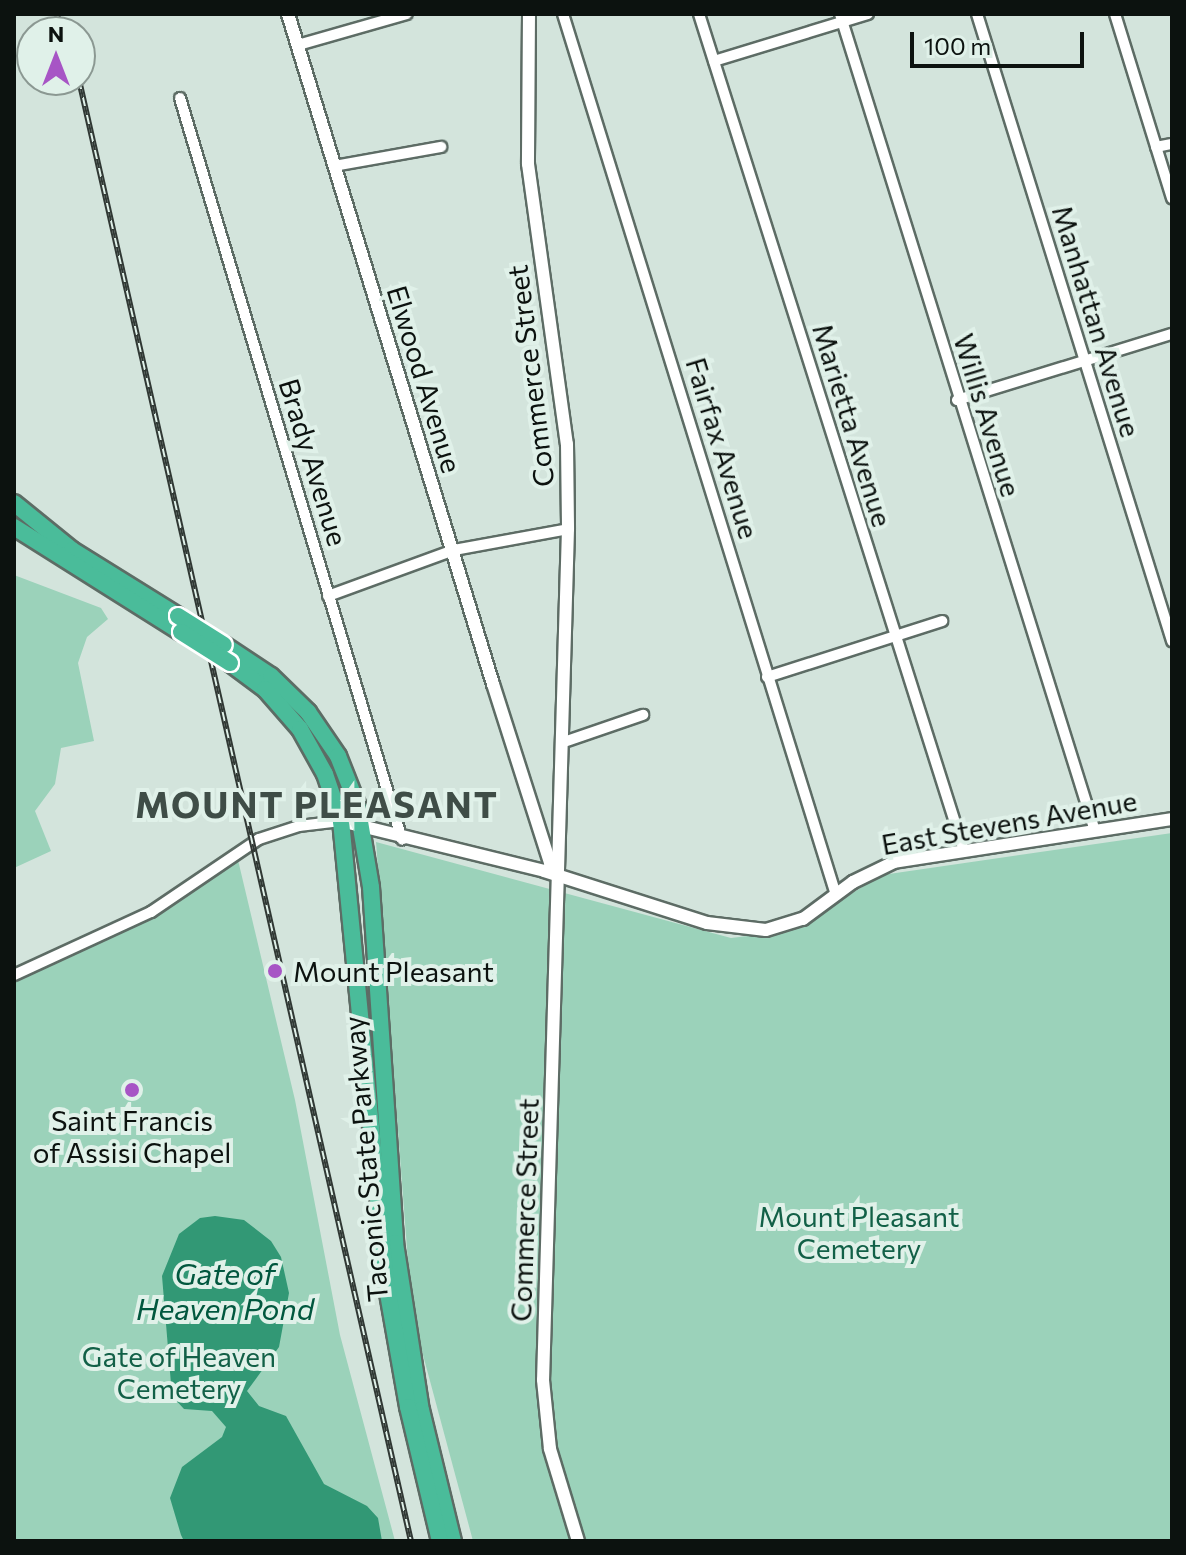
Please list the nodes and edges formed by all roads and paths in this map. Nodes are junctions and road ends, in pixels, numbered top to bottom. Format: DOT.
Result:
graph roads {
  1 [pos="288,14"];
  2 [pos="407,14"];
  3 [pos="529,14"];
  4 [pos="563,14"];
  5 [pos="699,14"];
  6 [pos="868,14"];
  7 [pos="977,14"];
  8 [pos="1115,14"];
  9 [pos="842,18"];
  10 [pos="298,45"];
  11 [pos="714,61"];
  12 [pos="180,98"];
  13 [pos="1172,144"];
  14 [pos="441,147"];
  15 [pos="1156,147"];
  16 [pos="334,166"];
  17 [pos="1172,198"];
  18 [pos="1172,334"];
  19 [pos="1083,361"];
  20 [pos="957,400"];
  21 [pos="14,503"];
  22 [pos="14,527"];
  23 [pos="568,529"];
  24 [pos="454,550"];
  25 [pos="328,596"];
  26 [pos="942,621"];
  27 [pos="180,624"];
  28 [pos="894,635"];
  29 [pos="1172,641"];
  30 [pos="767,677"];
  31 [pos="643,715"];
  32 [pos="561,743"];
  33 [pos="518,757"];
  34 [pos="1172,819"];
  35 [pos="341,821"];
  36 [pos="1094,828"];
  37 [pos="363,829"];
  38 [pos="402,840"];
  39 [pos="964,851"];
  40 [pos="560,876"];
  41 [pos="836,895"];
  42 [pos="14,975"];
  43 [pos="440,1541"];
  44 [pos="453,1541"];
  45 [pos="578,1541"];
  1 -- 10 [label="street, Elwood Avenue"];
  2 -- 10 [label="street"];
  3 -- 23 [label="street, Commerce Street"];
  4 -- 30 [label="street, Fairfax Avenue"];
  5 -- 11 [label="street, Marietta Avenue"];
  6 -- 9 [label="street"];
  7 -- 19 [label="street, Manhattan Avenue"];
  8 -- 15 [label="street"];
  9 -- 11 [label="street"];
  9 -- 20 [label="street, Willis Avenue"];
  10 -- 16 [label="street, Elwood Avenue"];
  11 -- 28 [label="street, Marietta Avenue"];
  12 -- 25 [label="street, Brady Avenue"];
  13 -- 15 [label="street"];
  14 -- 16 [label="street"];
  15 -- 17 [label="street"];
  16 -- 24 [label="street, Elwood Avenue"];
  18 -- 19 [label="street"];
  19 -- 20 [label="street"];
  19 -- 29 [label="street, Manhattan Avenue"];
  20 -- 36 [label="street, Willis Avenue"];
  21 -- 27 [label="highway, Taconic State Parkway"];
  22 -- 27 [label="highway, Taconic State Parkway"];
  23 -- 24 [label="street"];
  23 -- 32 [label="street, Commerce Street"];
  24 -- 25 [label="street"];
  24 -- 33 [label="street, Elwood Avenue"];
  25 -- 38 [label="street, Brady Avenue"];
  26 -- 28 [label="street"];
  27 -- 35 [label="highway, Taconic State Parkway, bridge"];
  27 -- 37 [label="highway, Taconic State Parkway, bridge"];
  28 -- 30 [label="street"];
  28 -- 39 [label="street, Marietta Avenue"];
  30 -- 41 [label="street, Fairfax Avenue"];
  31 -- 32 [label="street"];
  32 -- 40 [label="street, Commerce Street"];
  33 -- 40 [label="street, Commerce Street"];
  34 -- 36 [label="street, East Stevens Avenue"];
  35 -- 37 [label="street, East Stevens Avenue"];
  35 -- 42 [label="street"];
  35 -- 43 [label="highway, Taconic State Parkway"];
  36 -- 39 [label="street, East Stevens Avenue"];
  37 -- 38 [label="street, East Stevens Avenue"];
  37 -- 44 [label="highway, Taconic State Parkway"];
  38 -- 40 [label="street, East Stevens Avenue"];
  39 -- 41 [label="street, East Stevens Avenue"];
  40 -- 41 [label="street, East Stevens Avenue"];
  40 -- 45 [label="street, Commerce Street"];
}
